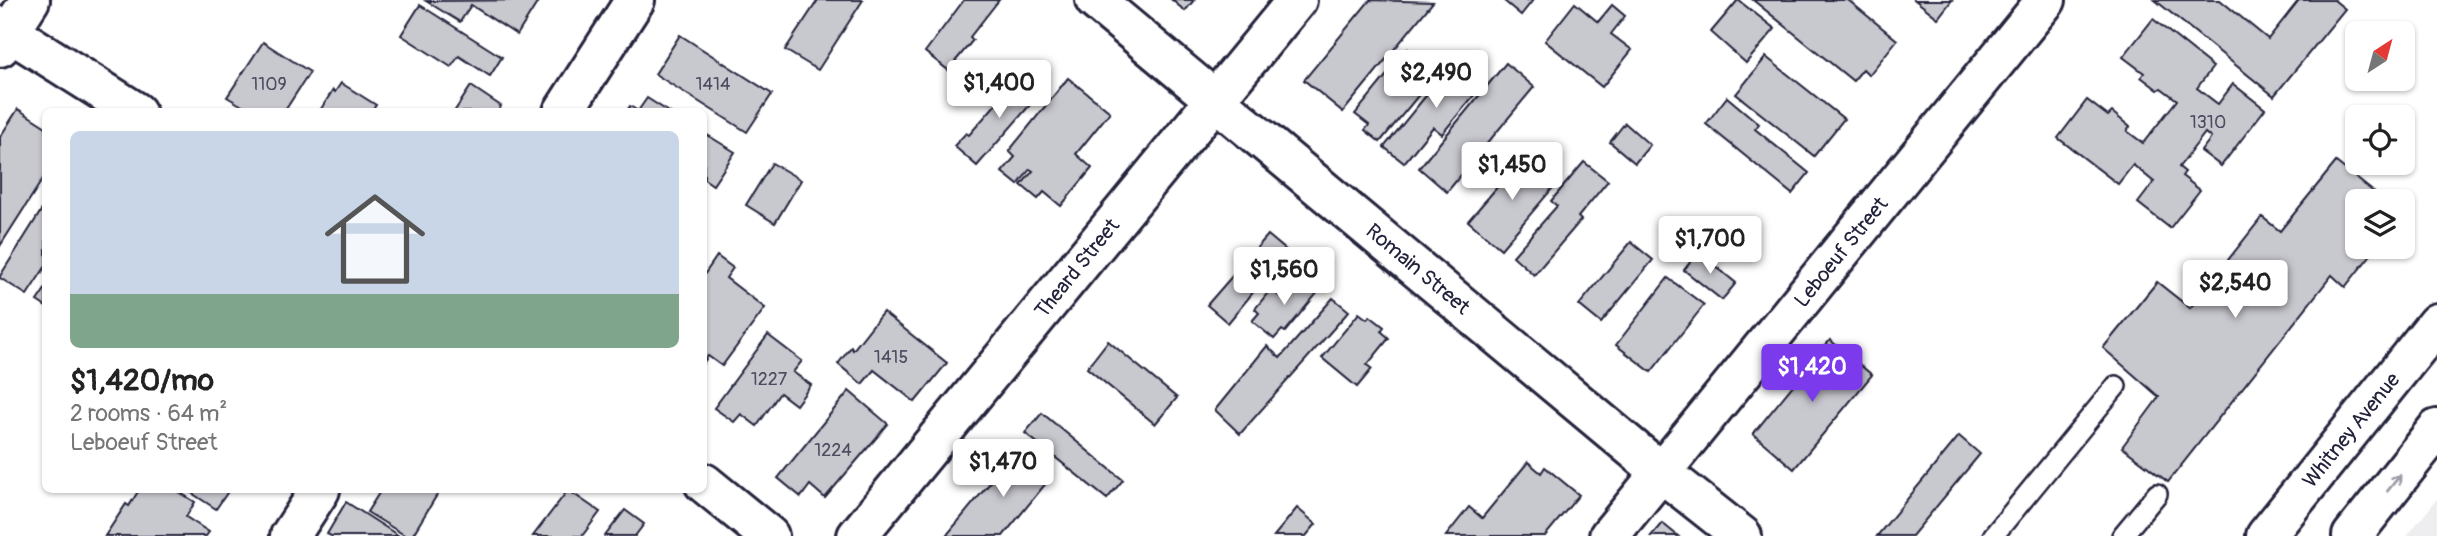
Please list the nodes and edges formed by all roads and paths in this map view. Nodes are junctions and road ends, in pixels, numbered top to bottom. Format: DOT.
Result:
graph roads {
  1 [pos="30,0"];
  2 [pos="635,0"];
  3 [pos="1095,0"];
  4 [pos="1297,0"];
  5 [pos="2046,0"];
  6 [pos="3,35"];
  7 [pos="1215,99"];
  8 [pos="129,108"];
  9 [pos="566,108"];
  10 [pos="2437,323"];
  11 [pos="2116,386"];
  12 [pos="2437,429"];
  13 [pos="1661,472"];
  14 [pos="707,485"];
  15 [pos="318,493"];
  16 [pos="2157,494"];
  17 [pos="290,536"];
  18 [pos="769,536"];
  19 [pos="857,536"];
  20 [pos="1609,536"];
  21 [pos="1742,536"];
  22 [pos="1993,536"];
  23 [pos="2122,536"];
  24 [pos="2266,536"];
  25 [pos="2351,536"];
  1 -- 6 [label="street"];
  2 -- 9 [label="street"];
  3 -- 7 [label="street, Romain Street"];
  4 -- 7 [label="street, Theard Street"];
  5 -- 13 [label="street, Leboeuf Street"];
  6 -- 8 [label="street"];
  7 -- 13 [label="street, Romain Street"];
  7 -- 19 [label="street, Theard Street"];
  10 -- 24 [label="street, Whitney Avenue"];
  11 -- 22 [label="lane"];
  25 -- 12 [label="street, one-way"];
  13 -- 20 [label="street, Leboeuf Street"];
  13 -- 21 [label="street, Romain Street"];
  14 -- 18 [label="street"];
  15 -- 17 [label="street"];
  16 -- 23 [label="lane"];
}
